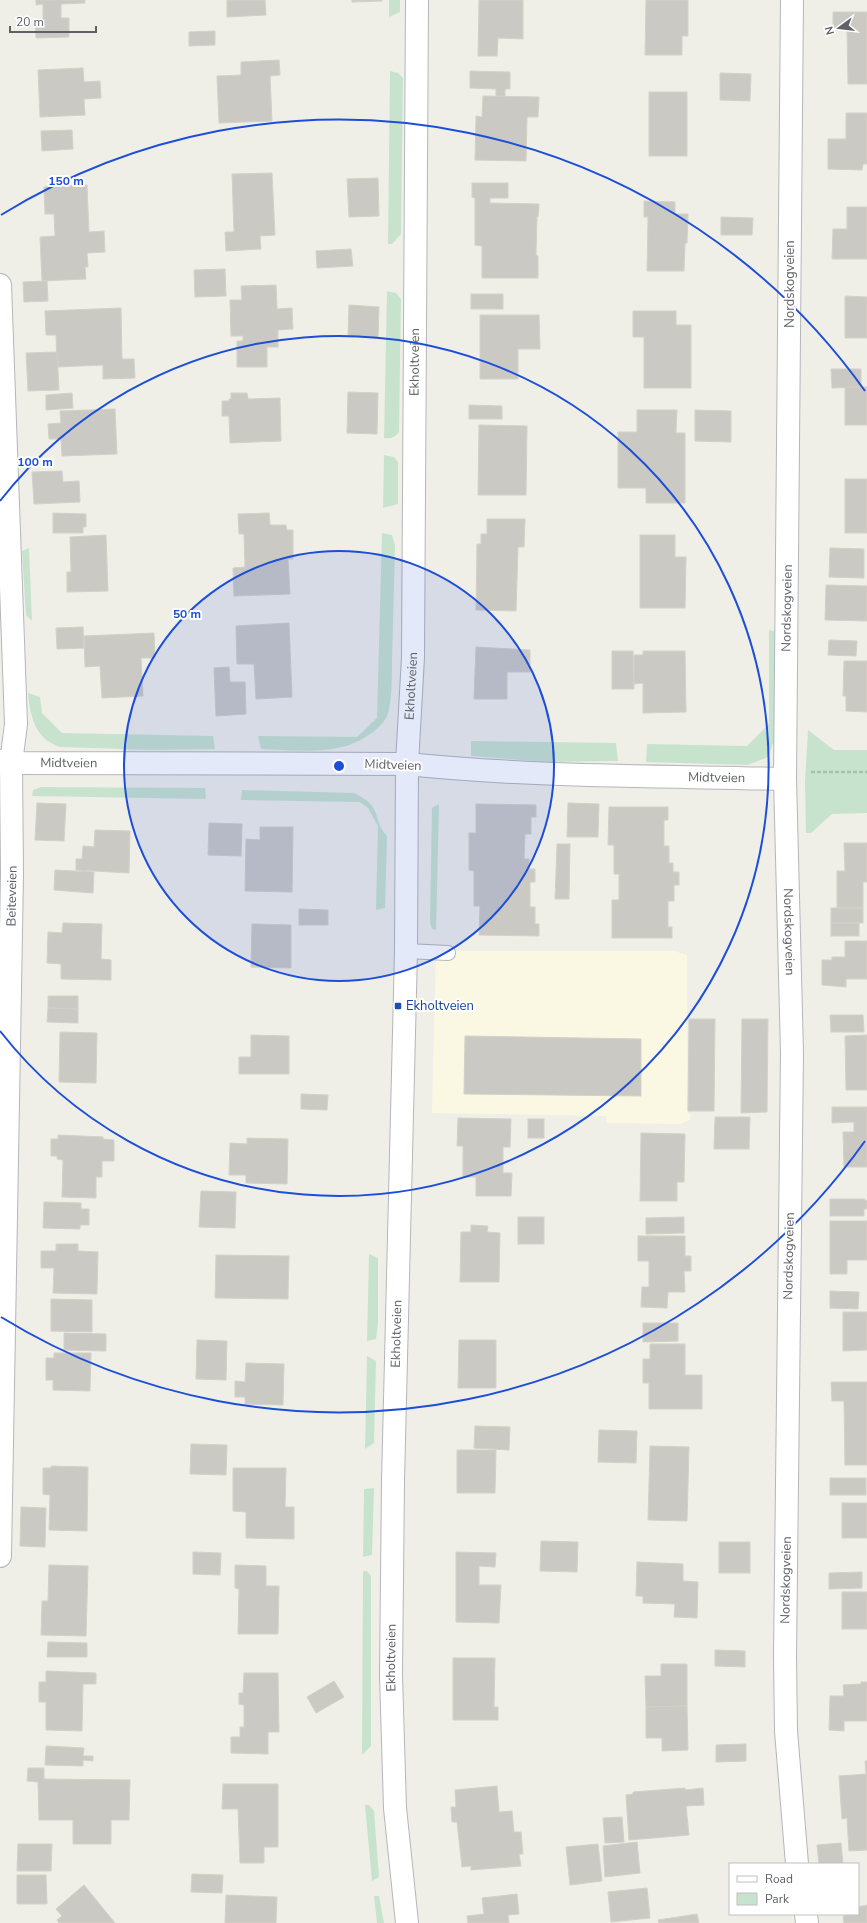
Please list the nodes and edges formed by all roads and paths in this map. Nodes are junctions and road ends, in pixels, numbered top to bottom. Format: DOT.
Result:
graph roads {
  1 [pos="417,0"];
  2 [pos="792,0"];
  3 [pos="0,285"];
  4 [pos="5,762"];
  5 [pos="408,764"];
  6 [pos="867,772"];
  7 [pos="786,779"];
  8 [pos="6,876"];
  9 [pos="406,951"];
  10 [pos="448,953"];
  11 [pos="0,1556"];
  12 [pos="797,1863"];
  13 [pos="407,1923"];
  1 -- 5 [label="street, Ekholtveien"];
  2 -- 7 [label="street, Nordskogveien"];
  3 -- 4 [label="street, Beiteveien"];
  4 -- 5 [label="street, Midtveien"];
  4 -- 8 [label="street, Beiteveien"];
  5 -- 7 [label="street, Midtveien"];
  5 -- 9 [label="street, Ekholtveien"];
  6 -- 7 [label="path"];
  7 -- 12 [label="street, Nordskogveien"];
  8 -- 11 [label="street, Beiteveien"];
  9 -- 10 [label="lane"];
  9 -- 13 [label="street, Ekholtveien"];
}
